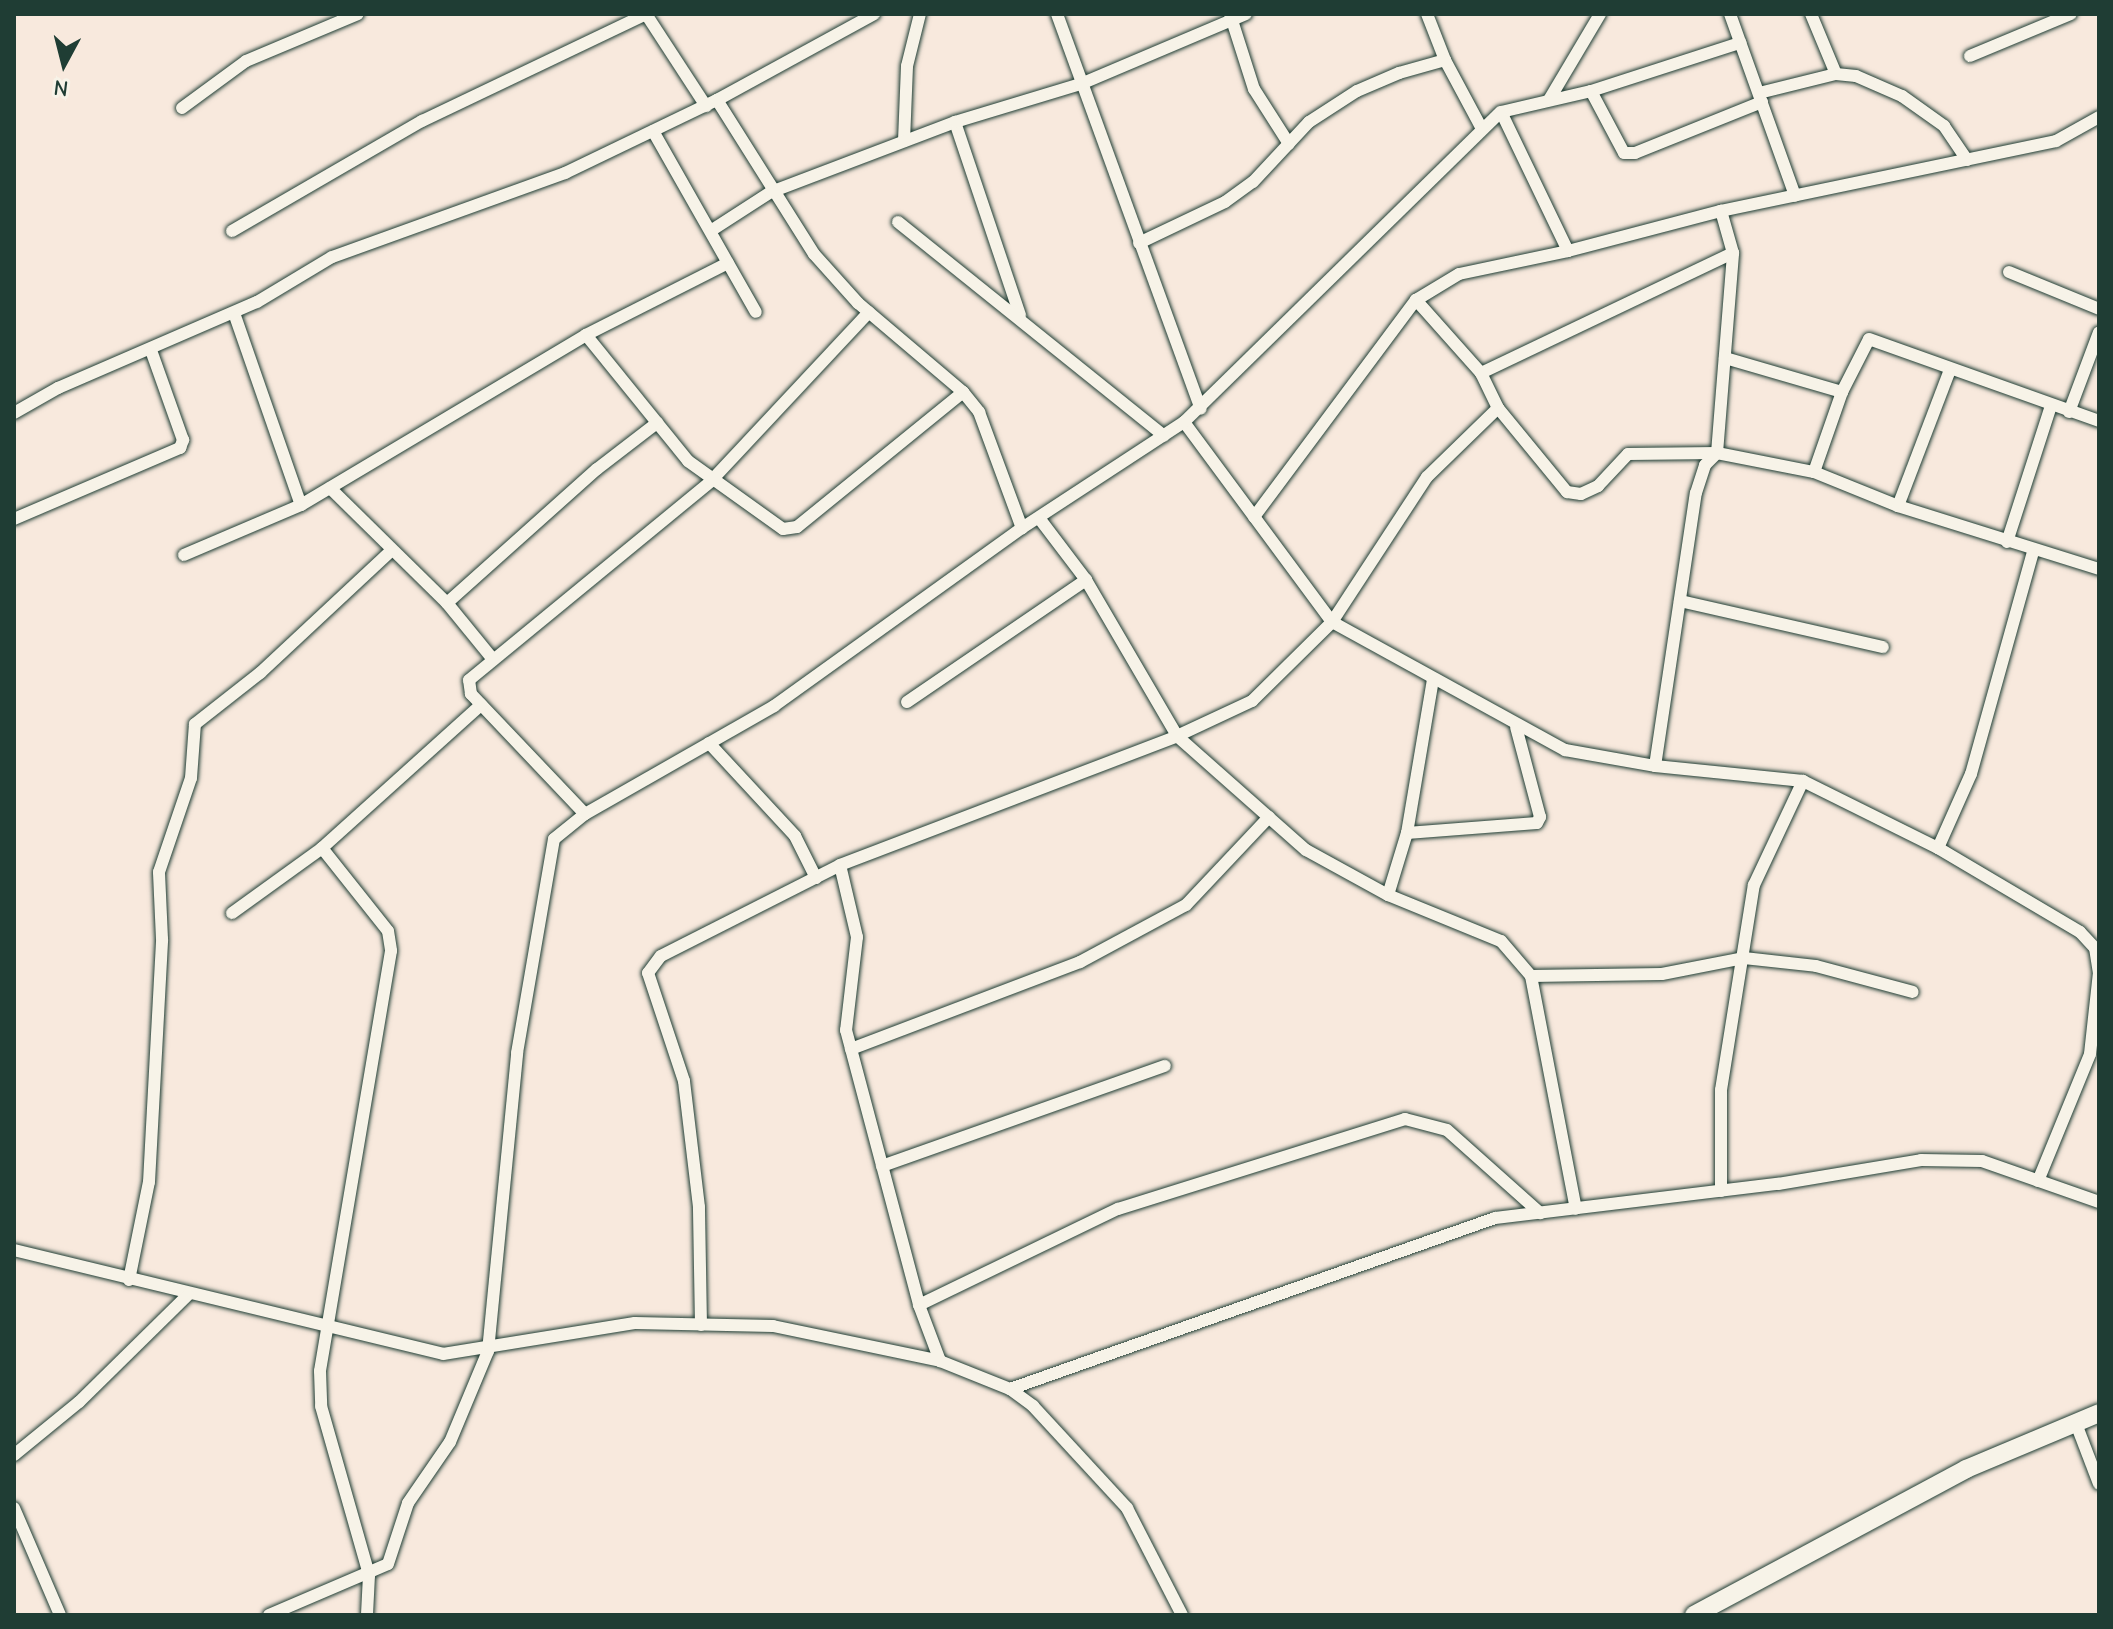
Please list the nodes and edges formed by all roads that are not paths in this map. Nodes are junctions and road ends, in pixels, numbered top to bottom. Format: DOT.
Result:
graph roads {
  1 [pos="358,14"];
  2 [pos="646,14"];
  3 [pos="874,14"];
  4 [pos="920,14"];
  5 [pos="1057,14"];
  6 [pos="1246,14"];
  7 [pos="1427,14"];
  8 [pos="1600,14"];
  9 [pos="1730,14"];
  10 [pos="1811,14"];
  11 [pos="2071,14"];
  12 [pos="1231,17"];
  13 [pos="1740,43"];
  14 [pos="1970,56"];
  15 [pos="1445,60"];
  16 [pos="1836,74"];
  17 [pos="1081,84"];
  18 [pos="1591,91"];
  19 [pos="1761,98"];
  20 [pos="1549,100"];
  21 [pos="711,103"];
  22 [pos="182,108"];
  23 [pos="1501,112"];
  24 [pos="2099,117"];
  25 [pos="955,122"];
  26 [pos="1482,129"];
  27 [pos="653,131"];
  28 [pos="904,141"];
  29 [pos="1289,144"];
  30 [pos="1967,160"];
  31 [pos="771,192"];
  32 [pos="1795,196"];
  33 [pos="1721,211"];
  34 [pos="898,222"];
  35 [pos="712,230"];
  36 [pos="232,231"];
  37 [pos="1139,243"];
  38 [pos="1568,251"];
  39 [pos="1733,253"];
  40 [pos="728,263"];
  41 [pos="2009,272"];
  42 [pos="1416,300"];
  43 [pos="2099,309"];
  44 [pos="756,312"];
  45 [pos="869,312"];
  46 [pos="234,313"];
  47 [pos="1020,315"];
  48 [pos="2099,332"];
  49 [pos="586,335"];
  50 [pos="151,350"];
  51 [pos="1725,358"];
  52 [pos="1950,370"];
  53 [pos="1481,373"];
  54 [pos="963,392"];
  55 [pos="1842,392"];
  56 [pos="2051,406"];
  57 [pos="1498,408"];
  58 [pos="1201,409"];
  59 [pos="2069,412"];
  60 [pos="14,413"];
  61 [pos="2099,421"];
  62 [pos="1184,422"];
  63 [pos="657,423"];
  64 [pos="1164,436"];
  65 [pos="1717,453"];
  66 [pos="1814,472"];
  67 [pos="714,476"];
  68 [pos="330,488"];
  69 [pos="301,505"];
  70 [pos="1898,506"];
  71 [pos="1254,517"];
  72 [pos="1039,518"];
  73 [pos="14,519"];
  74 [pos="1022,528"];
  75 [pos="2007,542"];
  76 [pos="391,551"];
  77 [pos="2033,552"];
  78 [pos="184,555"];
  79 [pos="2099,569"];
  80 [pos="1086,580"];
  81 [pos="1680,601"];
  82 [pos="447,603"];
  83 [pos="1332,622"];
  84 [pos="1883,647"];
  85 [pos="491,657"];
  86 [pos="1433,680"];
  87 [pos="907,702"];
  88 [pos="481,705"];
  89 [pos="1516,727"];
  90 [pos="1177,736"];
  91 [pos="709,743"];
  92 [pos="1655,766"];
  93 [pos="1803,781"];
  94 [pos="585,814"];
  95 [pos="1269,817"];
  96 [pos="1407,833"];
  97 [pos="322,848"];
  98 [pos="1938,848"];
  99 [pos="840,865"];
  100 [pos="816,878"];
  101 [pos="1388,895"];
  102 [pos="232,913"];
  103 [pos="1744,958"];
  104 [pos="2099,972"];
  105 [pos="1531,976"];
  106 [pos="1913,992"];
  107 [pos="851,1049"];
  108 [pos="1165,1066"];
  109 [pos="882,1166"];
  110 [pos="2038,1181"];
  111 [pos="1721,1191"];
  112 [pos="2099,1202"];
  113 [pos="1576,1209"];
  114 [pos="1540,1213"];
  115 [pos="14,1250"];
  116 [pos="129,1280"];
  117 [pos="188,1295"];
  118 [pos="919,1305"];
  119 [pos="701,1325"];
  120 [pos="325,1328"];
  121 [pos="488,1351"];
  122 [pos="940,1361"];
  123 [pos="1010,1389"];
  124 [pos="2099,1413"];
  125 [pos="2075,1421"];
  126 [pos="14,1455"];
  127 [pos="2099,1484"];
  128 [pos="14,1508"];
  129 [pos="369,1575"];
  130 [pos="60,1615"];
  131 [pos="269,1615"];
  132 [pos="367,1615"];
  133 [pos="1182,1615"];
  134 [pos="1694,1615"];
  1 -- 22 [label="street"];
  2 -- 21 [label="street"];
  2 -- 36 [label="street"];
  3 -- 21 [label="street"];
  4 -- 28 [label="street"];
  5 -- 17 [label="street"];
  6 -- 12 [label="street"];
  7 -- 15 [label="street"];
  8 -- 20 [label="street"];
  9 -- 13 [label="street"];
  10 -- 16 [label="street"];
  11 -- 14 [label="street"];
  12 -- 17 [label="street"];
  12 -- 29 [label="street"];
  13 -- 18 [label="street"];
  13 -- 19 [label="street"];
  15 -- 26 [label="street"];
  15 -- 29 [label="street"];
  16 -- 19 [label="street"];
  16 -- 30 [label="street"];
  17 -- 25 [label="street"];
  17 -- 37 [label="street"];
  18 -- 19 [label="street"];
  18 -- 20 [label="street"];
  19 -- 32 [label="street"];
  20 -- 23 [label="street"];
  21 -- 27 [label="street"];
  21 -- 31 [label="street"];
  23 -- 26 [label="street"];
  23 -- 38 [label="street"];
  24 -- 30 [label="street"];
  25 -- 28 [label="street"];
  25 -- 47 [label="street"];
  26 -- 58 [label="street"];
  27 -- 35 [label="street"];
  27 -- 46 [label="street"];
  28 -- 31 [label="street"];
  29 -- 37 [label="street"];
  30 -- 32 [label="street"];
  31 -- 35 [label="street"];
  31 -- 45 [label="street"];
  32 -- 33 [label="street"];
  33 -- 38 [label="street"];
  33 -- 39 [label="street"];
  34 -- 47 [label="street"];
  35 -- 40 [label="street"];
  37 -- 58 [label="street"];
  38 -- 42 [label="street"];
  39 -- 51 [label="street"];
  39 -- 53 [label="street"];
  40 -- 44 [label="street"];
  40 -- 49 [label="street"];
  41 -- 43 [label="street"];
  42 -- 53 [label="street"];
  42 -- 71 [label="street"];
  45 -- 54 [label="street"];
  45 -- 67 [label="street"];
  46 -- 50 [label="street"];
  46 -- 69 [label="street"];
  47 -- 64 [label="street"];
  48 -- 59 [label="street"];
  49 -- 63 [label="street"];
  49 -- 68 [label="street"];
  50 -- 60 [label="street"];
  50 -- 73 [label="street"];
  51 -- 55 [label="street"];
  51 -- 65 [label="street"];
  52 -- 55 [label="street"];
  52 -- 56 [label="street"];
  52 -- 70 [label="street"];
  53 -- 57 [label="street"];
  54 -- 67 [label="street"];
  54 -- 74 [label="street"];
  55 -- 66 [label="street"];
  56 -- 59 [label="street"];
  56 -- 75 [label="street"];
  57 -- 65 [label="street"];
  57 -- 83 [label="street"];
  58 -- 62 [label="street"];
  59 -- 61 [label="street"];
  62 -- 64 [label="street"];
  62 -- 71 [label="street"];
  63 -- 67 [label="street"];
  63 -- 82 [label="street"];
  64 -- 72 [label="street"];
  65 -- 66 [label="street"];
  65 -- 81 [label="street"];
  66 -- 70 [label="street"];
  67 -- 85 [label="street"];
  68 -- 69 [label="street"];
  68 -- 76 [label="street"];
  69 -- 78 [label="street"];
  70 -- 75 [label="street"];
  71 -- 83 [label="street"];
  72 -- 74 [label="street"];
  72 -- 80 [label="street"];
  74 -- 91 [label="street"];
  75 -- 77 [label="street"];
  76 -- 82 [label="street"];
  76 -- 116 [label="street"];
  77 -- 79 [label="street"];
  77 -- 98 [label="street"];
  80 -- 87 [label="street"];
  80 -- 90 [label="street"];
  81 -- 84 [label="street"];
  81 -- 92 [label="street"];
  82 -- 85 [label="street"];
  83 -- 86 [label="street"];
  83 -- 90 [label="street"];
  85 -- 88 [label="street"];
  86 -- 89 [label="street"];
  86 -- 96 [label="street"];
  88 -- 94 [label="street"];
  88 -- 97 [label="street"];
  89 -- 92 [label="street"];
  89 -- 96 [label="street"];
  90 -- 95 [label="street"];
  90 -- 99 [label="street"];
  91 -- 94 [label="street"];
  91 -- 100 [label="street"];
  92 -- 93 [label="street"];
  93 -- 98 [label="street"];
  93 -- 103 [label="street"];
  94 -- 121 [label="street"];
  95 -- 101 [label="street"];
  95 -- 107 [label="street"];
  96 -- 101 [label="street"];
  97 -- 102 [label="street"];
  97 -- 120 [label="street"];
  98 -- 104 [label="street"];
  99 -- 100 [label="street"];
  99 -- 107 [label="street"];
  100 -- 119 [label="street"];
  101 -- 105 [label="street"];
  103 -- 105 [label="street"];
  103 -- 106 [label="street"];
  103 -- 111 [label="street"];
  104 -- 110 [label="street"];
  105 -- 113 [label="street"];
  107 -- 109 [label="street"];
  108 -- 109 [label="street"];
  109 -- 118 [label="street"];
  110 -- 111 [label="street"];
  110 -- 112 [label="street"];
  111 -- 113 [label="street"];
  113 -- 114 [label="street"];
  114 -- 118 [label="street"];
  114 -- 123 [label="street"];
  115 -- 116 [label="street"];
  116 -- 117 [label="street"];
  117 -- 120 [label="street"];
  117 -- 126 [label="street"];
  118 -- 122 [label="street"];
  119 -- 121 [label="street"];
  119 -- 122 [label="street"];
  120 -- 121 [label="street"];
  120 -- 129 [label="street"];
  121 -- 129 [label="street"];
  122 -- 123 [label="street"];
  123 -- 133 [label="street"];
  124 -- 125 [label="street"];
  125 -- 127 [label="street"];
  125 -- 134 [label="street"];
  128 -- 130 [label="street"];
  129 -- 131 [label="street"];
  129 -- 132 [label="street"];
}
